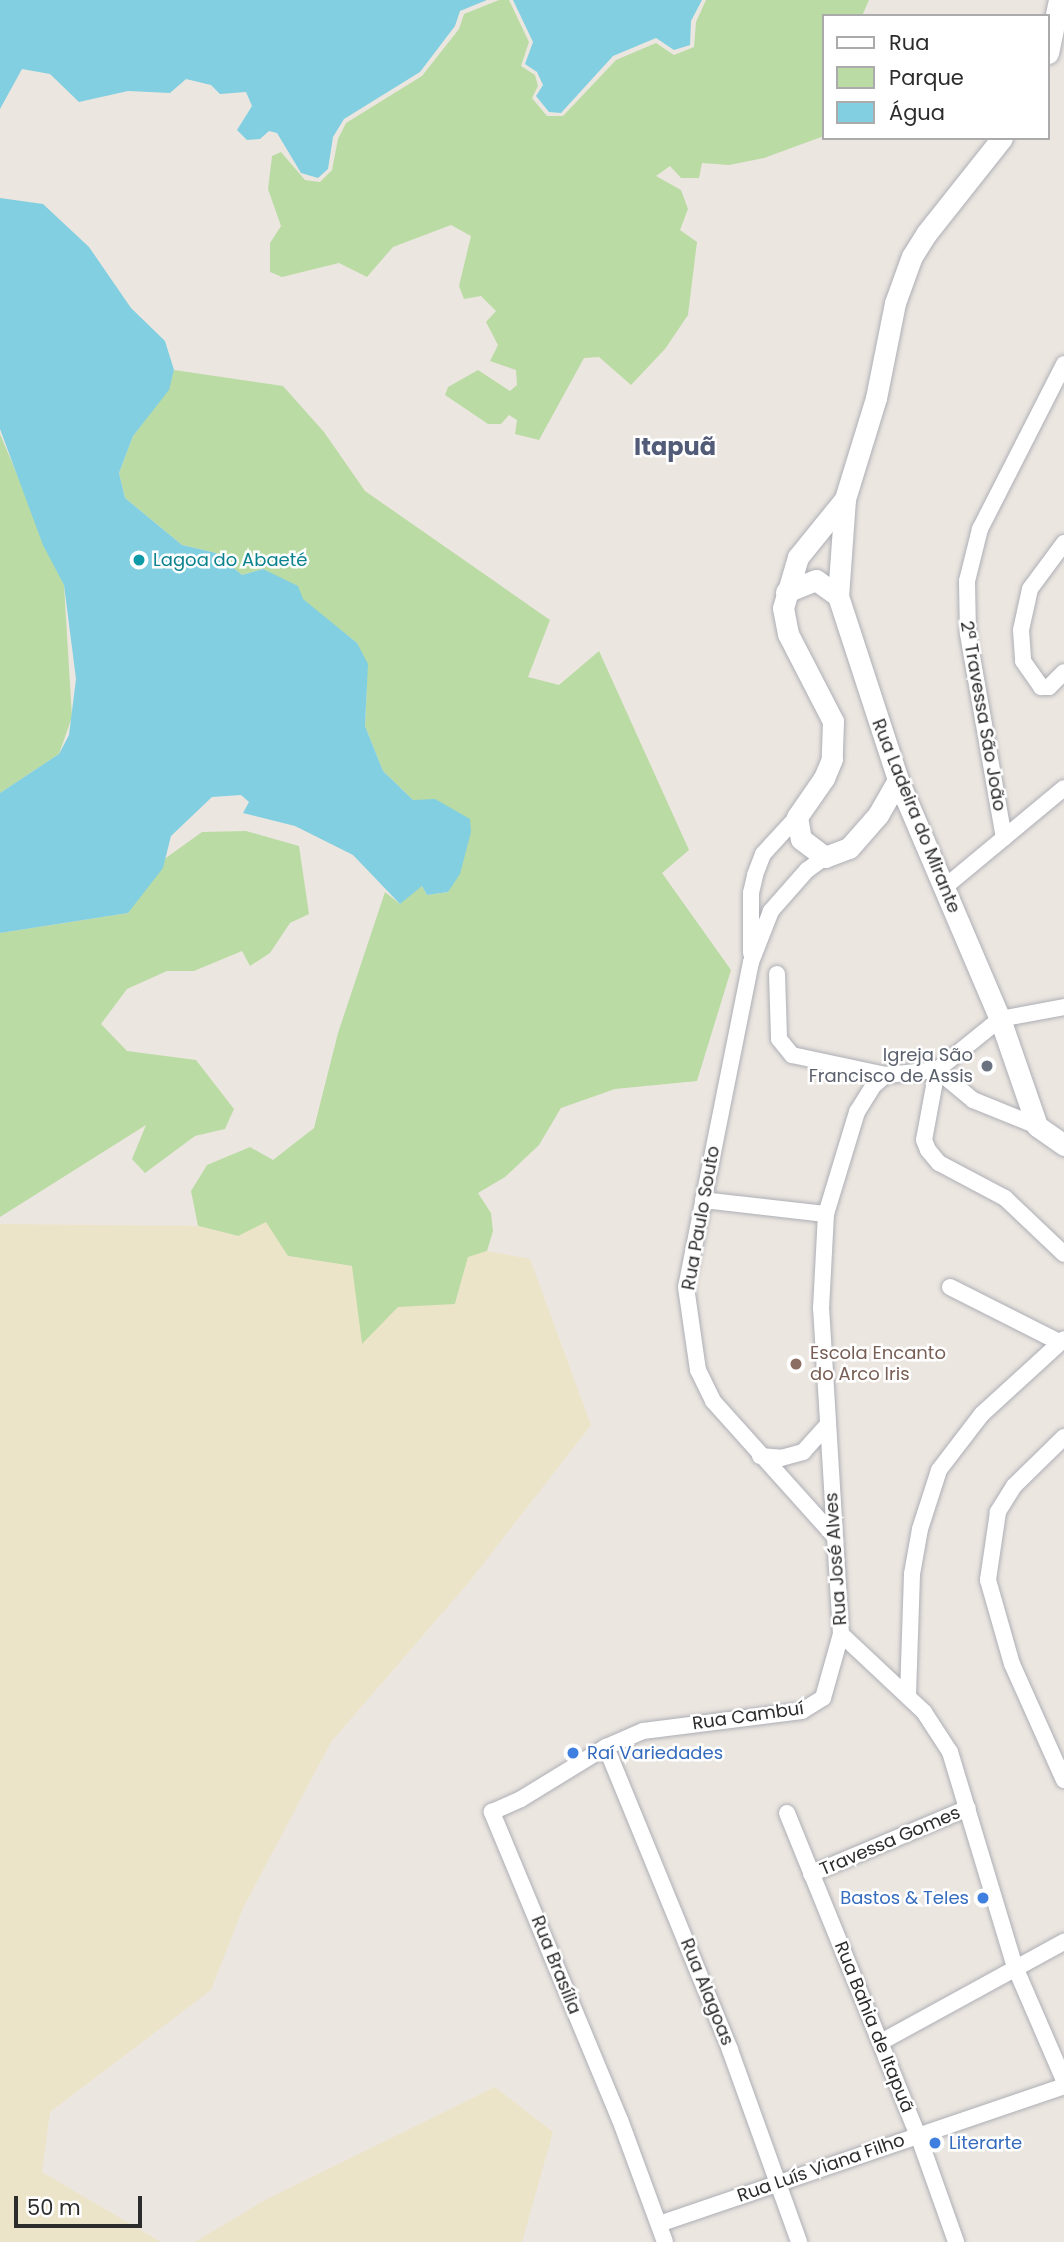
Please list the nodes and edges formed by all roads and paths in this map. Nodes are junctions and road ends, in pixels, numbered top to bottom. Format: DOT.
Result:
graph roads {
  1 [pos="1059,0"];
  2 [pos="1050,43"];
  3 [pos="1000,140"];
  4 [pos="1064,364"];
  5 [pos="845,499"];
  6 [pos="1064,543"];
  7 [pos="786,592"];
  8 [pos="838,596"];
  9 [pos="1064,672"];
  10 [pos="898,780"];
  11 [pos="1064,788"];
  12 [pos="797,817"];
  13 [pos="1004,838"];
  14 [pos="825,858"];
  15 [pos="946,886"];
  16 [pos="751,962"];
  17 [pos="777,974"];
  18 [pos="1064,1007"];
  19 [pos="1000,1019"];
  20 [pos="937,1070"];
  21 [pos="886,1075"];
  22 [pos="1037,1126"];
  23 [pos="1061,1140"];
  24 [pos="703,1200"];
  25 [pos="826,1214"];
  26 [pos="1064,1254"];
  27 [pos="950,1287"];
  28 [pos="1061,1340"];
  29 [pos="827,1426"];
  30 [pos="1064,1437"];
  31 [pos="760,1456"];
  32 [pos="834,1536"];
  33 [pos="841,1634"];
  34 [pos="908,1695"];
  35 [pos="606,1747"];
  36 [pos="1064,1780"];
  37 [pos="968,1808"];
  38 [pos="787,1814"];
  39 [pos="811,1874"];
  40 [pos="1064,1942"];
  41 [pos="1015,1967"];
  42 [pos="881,2042"];
  43 [pos="1064,2080"];
  44 [pos="1064,2086"];
  45 [pos="918,2135"];
  46 [pos="779,2183"];
  47 [pos="659,2224"];
  48 [pos="665,2242"];
  49 [pos="799,2242"];
  50 [pos="956,2242"];
  1 -- 2 [label="street"];
  3 -- 5 [label="street, Rua Ladeira do Mirante"];
  4 -- 13 [label="street, 2ª Travessa São João"];
  5 -- 7 [label="street, Rua Paulo Souto"];
  5 -- 8 [label="street, Rua Ladeira do Mirante"];
  6 -- 9 [label="street"];
  7 -- 8 [label="street"];
  7 -- 12 [label="street, Rua Paulo Souto"];
  8 -- 10 [label="street, Rua Ladeira do Mirante"];
  10 -- 14 [label="street, Rua Paulo Souto"];
  10 -- 15 [label="street, Rua Ladeira do Mirante"];
  11 -- 13 [label="street"];
  12 -- 14 [label="street"];
  12 -- 16 [label="street, Rua Paulo Souto"];
  13 -- 15 [label="street"];
  14 -- 16 [label="street, Rua Paulo Souto"];
  15 -- 19 [label="street, Rua Ladeira do Mirante"];
  16 -- 24 [label="street, Rua Paulo Souto"];
  17 -- 21 [label="street"];
  18 -- 19 [label="street"];
  19 -- 20 [label="street"];
  19 -- 22 [label="street, Rua Ladeira do Mirante"];
  20 -- 21 [label="street"];
  20 -- 22 [label="street"];
  20 -- 26 [label="street"];
  21 -- 25 [label="street, Rua José Alves"];
  22 -- 23 [label="street"];
  24 -- 25 [label="street"];
  24 -- 31 [label="street, Rua Paulo Souto"];
  25 -- 29 [label="street, Rua José Alves"];
  27 -- 28 [label="street"];
  28 -- 34 [label="street"];
  29 -- 31 [label="street"];
  29 -- 32 [label="street, Rua José Alves"];
  30 -- 36 [label="street"];
  31 -- 32 [label="street, Rua Paulo Souto"];
  32 -- 33 [label="street, Rua José Alves"];
  33 -- 34 [label="street, Rua José Alves"];
  33 -- 35 [label="street, Rua Cambuí"];
  34 -- 37 [label="street, Rua José Alves"];
  35 -- 46 [label="street, Rua Alagoas"];
  35 -- 47 [label="street, Rua Brasília"];
  37 -- 39 [label="street, Travessa Gomes"];
  37 -- 41 [label="street, Rua José Alves"];
  38 -- 39 [label="street, Rua Bahia de Itapuã"];
  39 -- 42 [label="street, Rua Bahia de Itapuã"];
  40 -- 41 [label="street"];
  41 -- 42 [label="street"];
  41 -- 43 [label="street, Rua José Alves"];
  42 -- 45 [label="street, Rua Bahia de Itapuã"];
  44 -- 45 [label="street, Rua Luís Viana Filho"];
  45 -- 46 [label="street, Rua Luís Viana Filho"];
  45 -- 50 [label="street, Rua Bahia de Itapuã"];
  46 -- 47 [label="street, Rua Luís Viana Filho"];
  46 -- 49 [label="street, Rua Alagoas"];
  47 -- 48 [label="street, Rua Brasília"];
}
